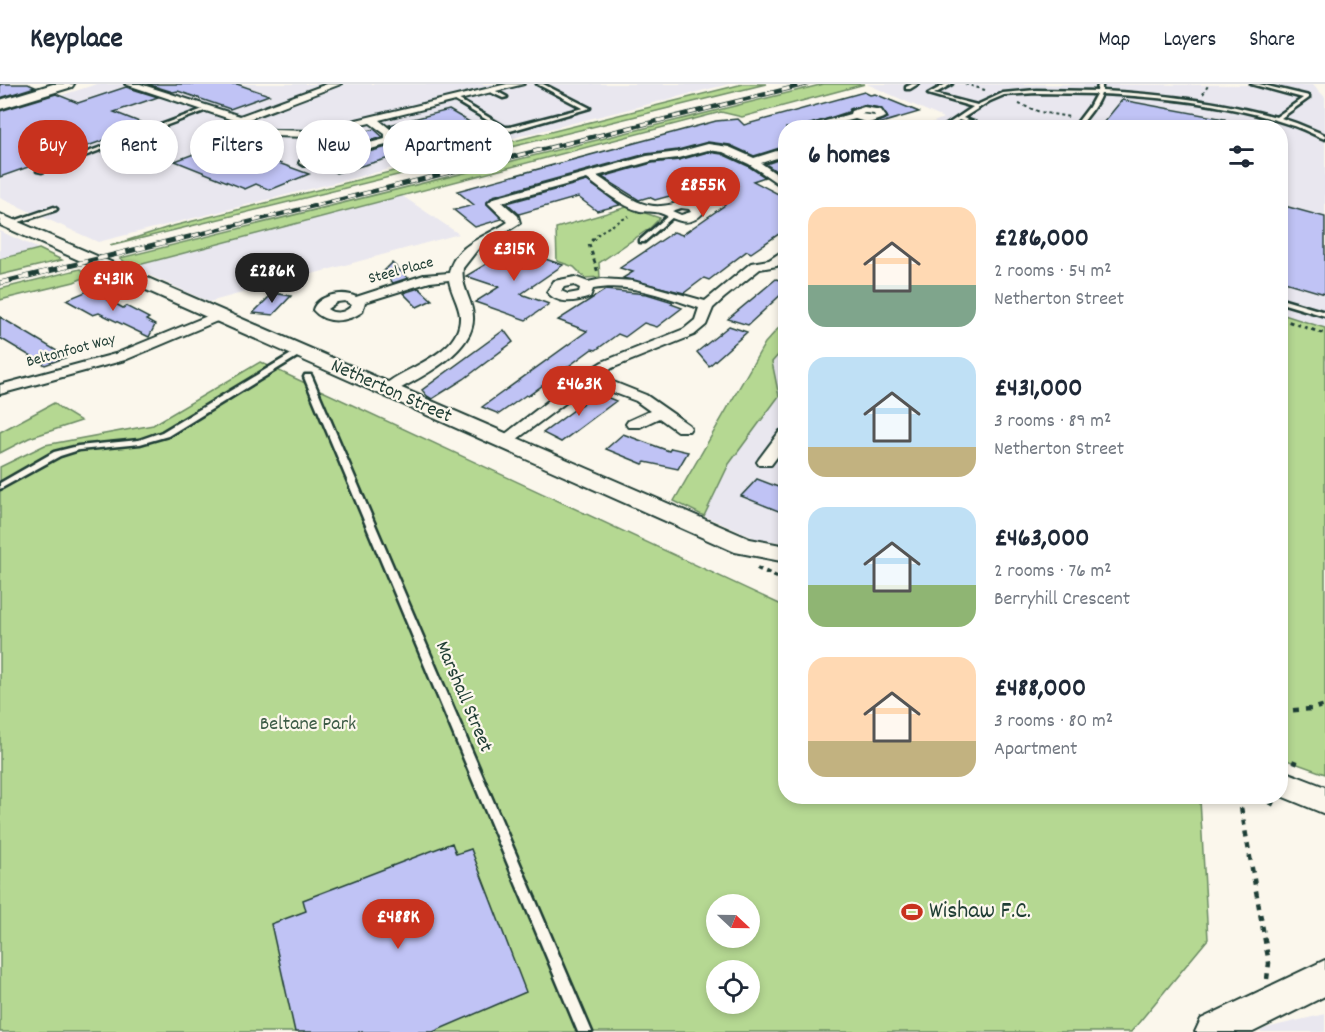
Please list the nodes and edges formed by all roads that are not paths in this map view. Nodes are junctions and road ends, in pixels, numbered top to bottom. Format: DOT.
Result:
graph roads {
  1 [pos="67,84"];
  2 [pos="130,84"];
  3 [pos="336,84"];
  4 [pos="519,84"];
  5 [pos="539,84"];
  6 [pos="916,84"];
  7 [pos="950,84"];
  8 [pos="1014,84"];
  9 [pos="1253,84"];
  10 [pos="1100,86"];
  11 [pos="908,87"];
  12 [pos="1023,89"];
  13 [pos="492,91"];
  14 [pos="505,97"];
  15 [pos="454,99"];
  16 [pos="0,105"];
  17 [pos="979,107"];
  18 [pos="208,109"];
  19 [pos="855,116"];
  20 [pos="960,118"];
  21 [pos="1278,118"];
  22 [pos="240,119"];
  23 [pos="371,119"];
  24 [pos="839,120"];
  25 [pos="957,120"];
  26 [pos="966,120"];
  27 [pos="1082,120"];
  28 [pos="1283,120"];
  29 [pos="1288,122"];
  30 [pos="1325,137"];
  31 [pos="371,146"];
  32 [pos="88,153"];
  33 [pos="778,154"];
  34 [pos="753,162"];
  35 [pos="588,175"];
  36 [pos="778,180"];
  37 [pos="54,209"];
  38 [pos="669,213"];
  39 [pos="5,221"];
  40 [pos="642,241"];
  41 [pos="778,259"];
  42 [pos="454,276"];
  43 [pos="587,286"];
  44 [pos="356,301"];
  45 [pos="1288,304"];
  46 [pos="707,306"];
  47 [pos="1325,314"];
  48 [pos="217,316"];
  49 [pos="301,352"];
  50 [pos="0,374"];
  51 [pos="308,377"];
  52 [pos="588,377"];
  53 [pos="6,388"];
  54 [pos="387,390"];
  55 [pos="661,412"];
  56 [pos="634,424"];
  57 [pos="683,428"];
  58 [pos="502,442"];
  59 [pos="778,445"];
  60 [pos="765,462"];
  61 [pos="0,486"];
  62 [pos="778,552"];
  63 [pos="1288,786"];
  64 [pos="1325,801"];
  65 [pos="1325,977"];
  66 [pos="585,1032"];
  67 [pos="1214,1032"];
  1 -- 16 [label="street"];
  2 -- 18 [label="street"];
  3 -- 22 [label="street"];
  4 -- 13 [label="street"];
  5 -- 15 [label="lane"];
  6 -- 11 [label="lane"];
  7 -- 17 [label="lane"];
  8 -- 12 [label="lane"];
  9 -- 21 [label="lane"];
  10 -- 12 [label="lane"];
  10 -- 21 [label="lane"];
  10 -- 27 [label="lane"];
  12 -- 17 [label="lane"];
  13 -- 14 [label="lane"];
  13 -- 15 [label="street"];
  15 -- 23 [label="street"];
  17 -- 20 [label="lane"];
  18 -- 22 [label="street"];
  18 -- 32 [label="lane"];
  19 -- 24 [label="street"];
  20 -- 25 [label="lane"];
  20 -- 26 [label="lane"];
  21 -- 28 [label="lane"];
  22 -- 23 [label="street"];
  23 -- 31 [label="street"];
  29 -- 30 [label="lane"];
  33 -- 34 [label="street"];
  34 -- 35 [label="street"];
  34 -- 36 [label="street"];
  35 -- 38 [label="street"];
  35 -- 42 [label="street"];
  37 -- 39 [label="lane"];
  38 -- 40 [label="lane"];
  39 -- 48 [label="street, Netherton Street"];
  41 -- 46 [label="street"];
  42 -- 44 [label="street, Steel Place"];
  42 -- 54 [label="street"];
  43 -- 46 [label="street"];
  45 -- 47 [label="lane"];
  46 -- 52 [label="street"];
  48 -- 49 [label="street, Netherton Street"];
  48 -- 53 [label="street, Beltonfoot Way"];
  49 -- 54 [label="street, Netherton Street"];
  49 -- 61 [label="lane"];
  50 -- 53 [label="street"];
  51 -- 66 [label="lane, Marshall Street"];
  52 -- 55 [label="street"];
  52 -- 58 [label="street"];
  54 -- 58 [label="street, Netherton Street"];
  55 -- 56 [label="street"];
  55 -- 57 [label="street"];
  58 -- 62 [label="street, Netherton Street"];
  59 -- 60 [label="street"];
  63 -- 64 [label="street"];
  65 -- 67 [label="street"];
}
